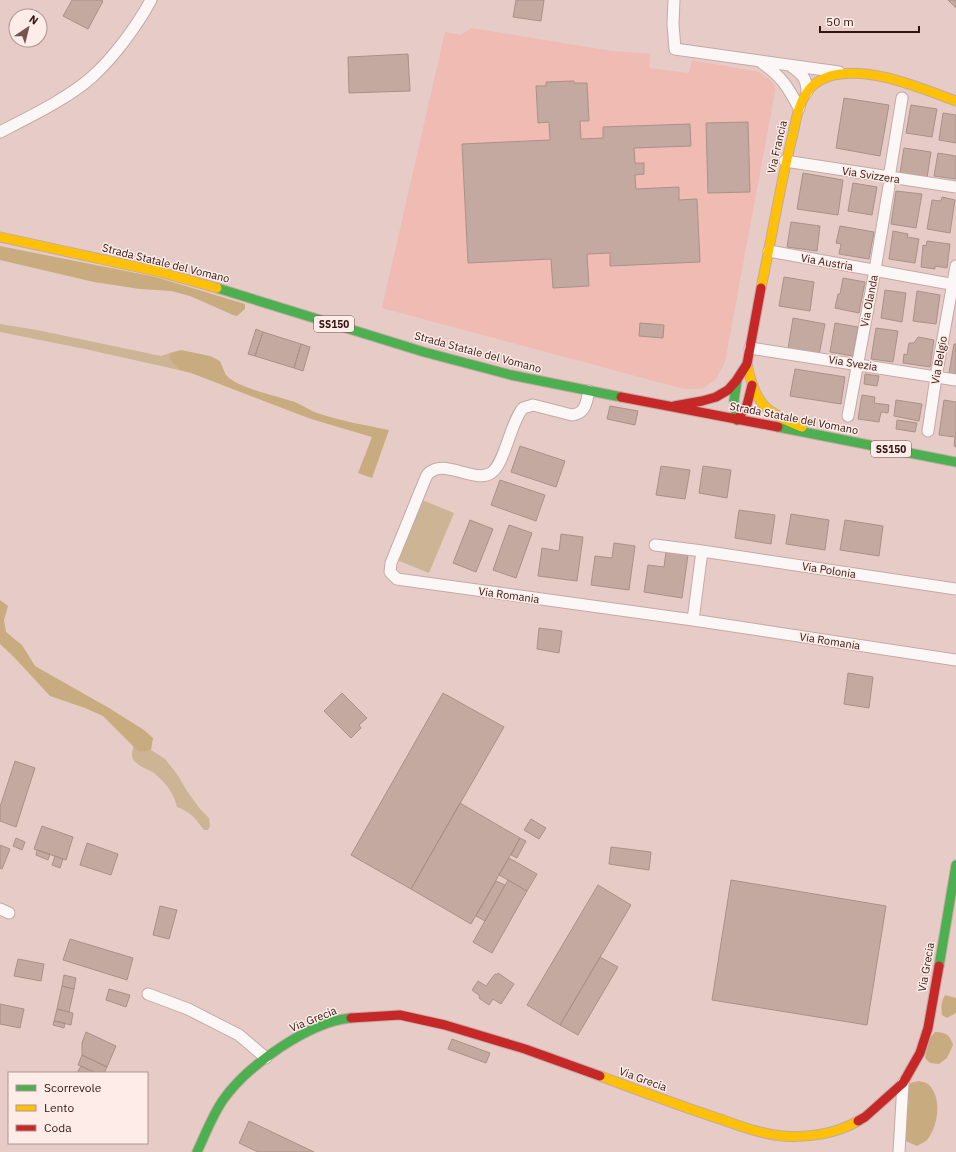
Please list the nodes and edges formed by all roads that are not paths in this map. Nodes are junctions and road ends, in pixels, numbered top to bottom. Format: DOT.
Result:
graph roads {
  1 [pos="151,0"];
  2 [pos="674,0"];
  3 [pos="760,62"];
  4 [pos="791,66"];
  5 [pos="844,73"];
  6 [pos="807,92"];
  7 [pos="902,98"];
  8 [pos="956,101"];
  9 [pos="799,108"];
  10 [pos="0,132"];
  11 [pos="785,161"];
  12 [pos="889,182"];
  13 [pos="956,187"];
  14 [pos="0,238"];
  15 [pos="769,252"];
  16 [pos="956,266"];
  17 [pos="875,270"];
  18 [pos="954,284"];
  19 [pos="750,348"];
  20 [pos="747,364"];
  21 [pos="858,364"];
  22 [pos="936,377"];
  23 [pos="737,380"];
  24 [pos="956,380"];
  25 [pos="752,385"];
  26 [pos="589,391"];
  27 [pos="669,407"];
  28 [pos="848,416"];
  29 [pos="737,420"];
  30 [pos="928,431"];
  31 [pos="827,437"];
  32 [pos="956,462"];
  33 [pos="655,545"];
  34 [pos="702,551"];
  35 [pos="956,589"];
  36 [pos="693,620"];
  37 [pos="956,660"];
  38 [pos="956,865"];
  39 [pos="148,994"];
  40 [pos="266,1058"];
  41 [pos="903,1084"];
  42 [pos="197,1152"];
  43 [pos="899,1152"];
  1 -- 10 [label="street"];
  2 -- 3 [label="street"];
  3 -- 4 [label="street"];
  3 -- 9 [label="street"];
  4 -- 5 [label="street"];
  4 -- 6 [label="street"];
  5 -- 6 [label="main road, Via Francia"];
  5 -- 8 [label="main road, Via Francia"];
  6 -- 9 [label="main road, Via Francia"];
  7 -- 12 [label="street, Via Olanda"];
  9 -- 11 [label="main road, Via Francia"];
  11 -- 12 [label="street, Via Svizzera"];
  11 -- 15 [label="main road, Via Francia"];
  12 -- 13 [label="street, Via Svizzera"];
  12 -- 17 [label="street, Via Olanda"];
  14 -- 26 [label="main road, Strada Statale del Vomano / SS150"];
  15 -- 17 [label="street, Via Austria"];
  15 -- 19 [label="main road, Via Francia"];
  16 -- 18 [label="street, Via Belgio"];
  17 -- 18 [label="street, Via Austria"];
  17 -- 21 [label="street, Via Olanda"];
  18 -- 22 [label="street, Via Belgio"];
  19 -- 20 [label="main road, Via Francia"];
  19 -- 21 [label="street, Via Svezia"];
  20 -- 23 [label="main road, Via Francia"];
  20 -- 25 [label="main road, Via Francia"];
  21 -- 22 [label="street, Via Svezia"];
  21 -- 28 [label="street, Via Olanda"];
  22 -- 24 [label="street, Via Svezia"];
  22 -- 30 [label="street, Via Belgio"];
  23 -- 27 [label="main road, Via Francia"];
  23 -- 29 [label="main road, Via Francia"];
  25 -- 29 [label="main road, Via Francia"];
  25 -- 31 [label="main road, Via Francia"];
  26 -- 27 [label="main road, Strada Statale del Vomano / SS150"];
  26 -- 36 [label="street, Via Romania"];
  27 -- 29 [label="main road, Strada Statale del Vomano / SS150"];
  29 -- 31 [label="main road, Strada Statale del Vomano / SS150"];
  31 -- 32 [label="main road, Strada Statale del Vomano / SS150"];
  33 -- 34 [label="street, Via Polonia"];
  34 -- 35 [label="street, Via Polonia"];
  34 -- 36 [label="street"];
  36 -- 37 [label="street, Via Romania"];
  38 -- 41 [label="main road, Via Grecia"];
  39 -- 40 [label="street"];
  40 -- 41 [label="main road, Via Grecia"];
  40 -- 42 [label="main road, Via Grecia"];
  41 -- 43 [label="street"];
}
